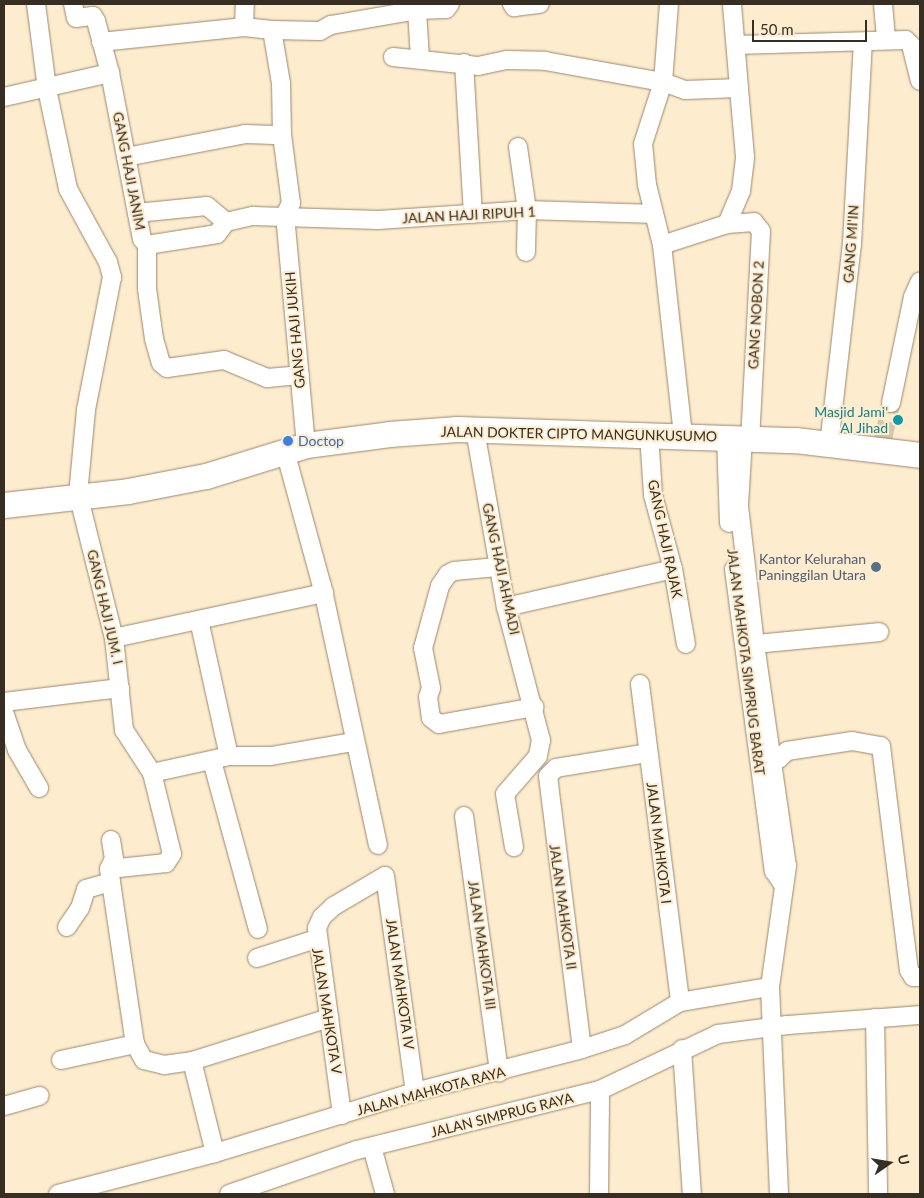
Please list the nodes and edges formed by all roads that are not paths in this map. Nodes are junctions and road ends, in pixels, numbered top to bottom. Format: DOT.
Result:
graph roads {
  1 [pos="36,4"];
  2 [pos="73,4"];
  3 [pos="245,4"];
  4 [pos="450,4"];
  5 [pos="512,4"];
  6 [pos="540,4"];
  7 [pos="669,4"];
  8 [pos="732,4"];
  9 [pos="883,4"];
  10 [pos="416,7"];
  11 [pos="244,27"];
  12 [pos="272,30"];
  13 [pos="886,38"];
  14 [pos="101,42"];
  15 [pos="863,42"];
  16 [pos="736,45"];
  17 [pos="393,57"];
  18 [pos="420,60"];
  19 [pos="464,64"];
  20 [pos="110,73"];
  21 [pos="919,73"];
  22 [pos="663,82"];
  23 [pos="739,88"];
  24 [pos="48,89"];
  25 [pos="4,97"];
  26 [pos="282,135"];
  27 [pos="518,148"];
  28 [pos="126,157"];
  29 [pos="527,210"];
  30 [pos="137,213"];
  31 [pos="473,214"];
  32 [pos="654,214"];
  33 [pos="285,215"];
  34 [pos="226,222"];
  35 [pos="727,224"];
  36 [pos="147,245"];
  37 [pos="662,245"];
  38 [pos="526,252"];
  39 [pos="920,281"];
  40 [pos="300,375"];
  41 [pos="891,403"];
  42 [pos="475,430"];
  43 [pos="649,434"];
  44 [pos="683,434"];
  45 [pos="740,437"];
  46 [pos="829,445"];
  47 [pos="296,448"];
  48 [pos="920,455"];
  49 [pos="78,494"];
  50 [pos="4,504"];
  51 [pos="497,566"];
  52 [pos="674,569"];
  53 [pos="324,593"];
  54 [pos="506,607"];
  55 [pos="199,620"];
  56 [pos="879,632"];
  57 [pos="114,638"];
  58 [pos="686,644"];
  59 [pos="749,645"];
  60 [pos="640,684"];
  61 [pos="120,688"];
  62 [pos="4,702"];
  63 [pos="534,707"];
  64 [pos="4,712"];
  65 [pos="354,742"];
  66 [pos="648,752"];
  67 [pos="221,759"];
  68 [pos="769,761"];
  69 [pos="152,773"];
  70 [pos="39,788"];
  71 [pos="464,816"];
  72 [pos="112,840"];
  73 [pos="378,845"];
  74 [pos="514,847"];
  75 [pos="110,876"];
  76 [pos="67,927"];
  77 [pos="258,929"];
  78 [pos="316,939"];
  79 [pos="257,958"];
  80 [pos="920,977"];
  81 [pos="680,1002"];
  82 [pos="770,1005"];
  83 [pos="920,1014"];
  84 [pos="329,1018"];
  85 [pos="874,1018"];
  86 [pos="135,1044"];
  87 [pos="582,1049"];
  88 [pos="682,1049"];
  89 [pos="62,1060"];
  90 [pos="192,1061"];
  91 [pos="499,1073"];
  92 [pos="600,1090"];
  93 [pos="415,1092"];
  94 [pos="40,1096"];
  95 [pos="4,1106"];
  96 [pos="342,1114"];
  97 [pos="372,1146"];
  98 [pos="214,1153"];
  99 [pos="58,1194"];
  100 [pos="229,1194"];
  101 [pos="385,1194"];
  102 [pos="597,1194"];
  103 [pos="692,1194"];
  104 [pos="779,1194"];
  105 [pos="878,1194"];
  1 -- 24 [label="street, GANG HAJI JUM. I"];
  2 -- 14 [label="street, GANG HAJI JANIM"];
  3 -- 11 [label="street"];
  4 -- 10 [label="street"];
  5 -- 6 [label="street"];
  7 -- 22 [label="street"];
  8 -- 16 [label="street"];
  9 -- 13 [label="street"];
  10 -- 12 [label="street"];
  10 -- 18 [label="street"];
  11 -- 12 [label="street"];
  11 -- 14 [label="street"];
  12 -- 26 [label="street, GANG HAJI JUKIH"];
  13 -- 15 [label="street"];
  13 -- 21 [label="street"];
  14 -- 20 [label="street, GANG HAJI JANIM"];
  15 -- 16 [label="street"];
  15 -- 46 [label="street, GANG MI'IN"];
  16 -- 23 [label="street"];
  17 -- 18 [label="street"];
  18 -- 19 [label="street"];
  19 -- 22 [label="street"];
  19 -- 31 [label="street"];
  20 -- 24 [label="street"];
  20 -- 28 [label="street, GANG HAJI JANIM"];
  22 -- 23 [label="street"];
  22 -- 32 [label="street"];
  23 -- 35 [label="street"];
  24 -- 25 [label="street"];
  24 -- 49 [label="street, GANG HAJI JUM. I"];
  26 -- 28 [label="street"];
  26 -- 33 [label="street, GANG HAJI JUKIH"];
  27 -- 29 [label="street"];
  28 -- 30 [label="street, GANG HAJI JANIM"];
  29 -- 31 [label="street, JALAN HAJI RIPUH 1"];
  29 -- 32 [label="street, JALAN HAJI RIPUH 1"];
  29 -- 38 [label="street"];
  30 -- 34 [label="street"];
  30 -- 36 [label="street, GANG HAJI JANIM"];
  31 -- 33 [label="street, JALAN HAJI RIPUH 1"];
  32 -- 37 [label="street"];
  33 -- 34 [label="street, GANG HAJI JANIM"];
  33 -- 40 [label="street, GANG HAJI JUKIH"];
  34 -- 36 [label="street, GANG HAJI JANIM"];
  35 -- 37 [label="street"];
  35 -- 45 [label="street, GANG NOBON 2"];
  36 -- 40 [label="street"];
  37 -- 44 [label="street"];
  39 -- 41 [label="street"];
  40 -- 47 [label="street, GANG HAJI JUKIH"];
  42 -- 43 [label="main road, JALAN DOKTER CIPTO MANGUNKUSUMO"];
  42 -- 47 [label="main road, JALAN DOKTER CIPTO MANGUNKUSUMO"];
  42 -- 51 [label="street, GANG HAJI AHMADI"];
  43 -- 44 [label="main road, JALAN DOKTER CIPTO MANGUNKUSUMO"];
  43 -- 52 [label="street, GANG HAJI RAJAK"];
  44 -- 45 [label="main road, JALAN DOKTER CIPTO MANGUNKUSUMO"];
  45 -- 46 [label="main road, JALAN DOKTER CIPTO MANGUNKUSUMO"];
  45 -- 59 [label="street, JALAN MAHKOTA SIMPRUG BARAT"];
  46 -- 48 [label="main road, JALAN DOKTER CIPTO MANGUNKUSUMO"];
  47 -- 49 [label="main road, JALAN DOKTER CIPTO MANGUNKUSUMO"];
  47 -- 53 [label="street, GANG HAJI JUKIH"];
  49 -- 50 [label="main road, JALAN DOKTER CIPTO MANGUNKUSUMO"];
  49 -- 57 [label="street, GANG HAJI JUM. I"];
  51 -- 54 [label="street, GANG HAJI AHMADI"];
  51 -- 63 [label="street"];
  52 -- 54 [label="street"];
  52 -- 58 [label="street, GANG HAJI RAJAK"];
  53 -- 55 [label="street"];
  53 -- 65 [label="street, GANG HAJI JUKIH"];
  54 -- 63 [label="street, GANG HAJI AHMADI"];
  55 -- 57 [label="street"];
  55 -- 67 [label="street"];
  56 -- 59 [label="street"];
  57 -- 61 [label="street, GANG HAJI JUM. I"];
  59 -- 68 [label="street, JALAN MAHKOTA SIMPRUG BARAT"];
  60 -- 66 [label="street, JALAN MAHKOTA I"];
  61 -- 62 [label="street"];
  61 -- 69 [label="street, GANG HAJI JUM. I"];
  63 -- 74 [label="street, GANG HAJI AHMADI"];
  64 -- 70 [label="street"];
  65 -- 67 [label="street"];
  65 -- 73 [label="street, GANG HAJI JUKIH"];
  66 -- 81 [label="street, JALAN MAHKOTA I"];
  66 -- 87 [label="street, JALAN MAHKOTA II"];
  67 -- 69 [label="street"];
  67 -- 77 [label="street"];
  68 -- 80 [label="street"];
  68 -- 82 [label="street, JALAN MAHKOTA SIMPRUG BARAT"];
  69 -- 75 [label="street, GANG HAJI JUM. I"];
  71 -- 91 [label="street, JALAN MAHKOTA III"];
  72 -- 75 [label="street"];
  75 -- 76 [label="street"];
  75 -- 86 [label="street"];
  78 -- 79 [label="street, JALAN MAHKOTA V"];
  78 -- 84 [label="street, JALAN MAHKOTA V"];
  78 -- 93 [label="street, JALAN MAHKOTA IV"];
  81 -- 82 [label="street, JALAN MAHKOTA RAYA"];
  81 -- 87 [label="street, JALAN MAHKOTA RAYA"];
  82 -- 85 [label="street"];
  82 -- 88 [label="street, JALAN SIMPRUG RAYA"];
  82 -- 104 [label="street, JALAN MAHKOTA SIMPRUG BARAT"];
  83 -- 85 [label="street"];
  84 -- 90 [label="street"];
  84 -- 96 [label="street, JALAN MAHKOTA V"];
  85 -- 105 [label="street"];
  86 -- 89 [label="street"];
  86 -- 90 [label="street"];
  87 -- 91 [label="street, JALAN MAHKOTA RAYA"];
  88 -- 92 [label="street, JALAN SIMPRUG RAYA"];
  88 -- 103 [label="street"];
  90 -- 98 [label="street"];
  91 -- 93 [label="street, JALAN MAHKOTA RAYA"];
  92 -- 97 [label="street, JALAN SIMPRUG RAYA"];
  92 -- 102 [label="street"];
  93 -- 96 [label="street, JALAN MAHKOTA RAYA"];
  94 -- 95 [label="street"];
  96 -- 98 [label="street, JALAN MAHKOTA RAYA"];
  97 -- 100 [label="street, JALAN SIMPRUG RAYA"];
  97 -- 101 [label="street"];
  98 -- 99 [label="street, JALAN MAHKOTA RAYA"];
}
